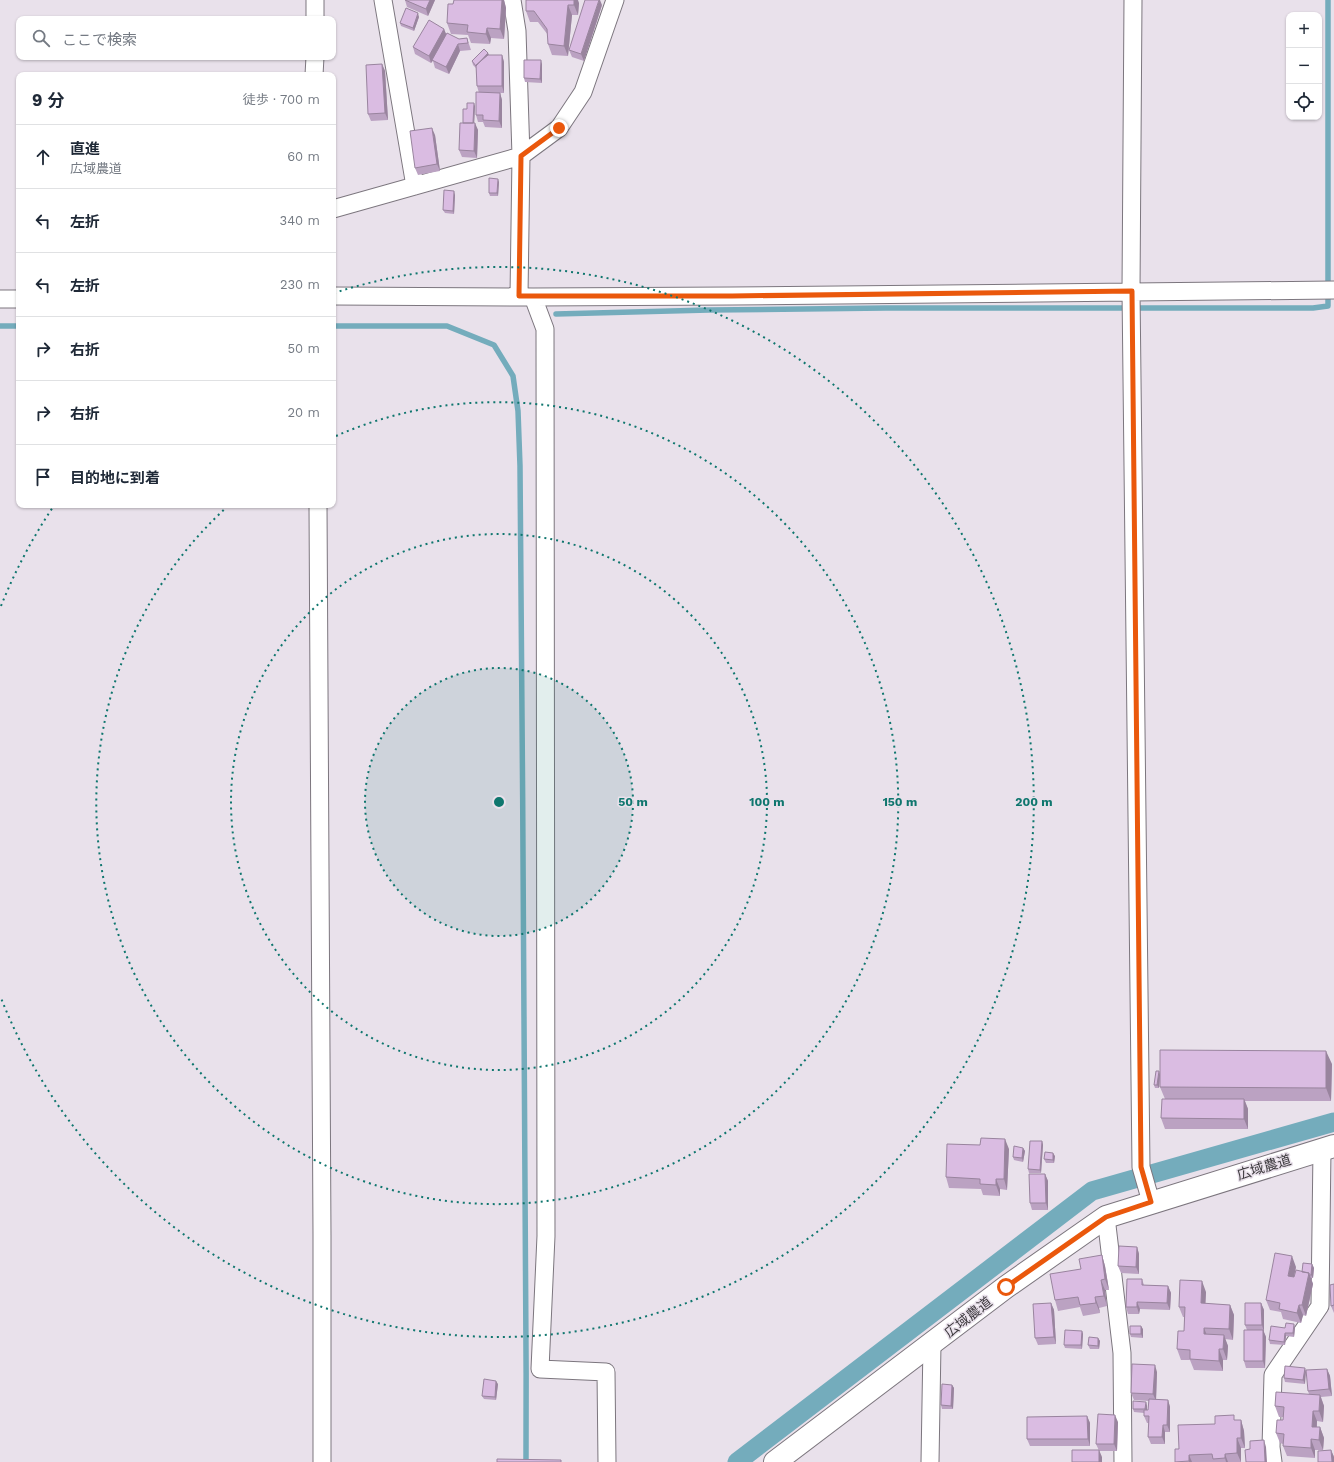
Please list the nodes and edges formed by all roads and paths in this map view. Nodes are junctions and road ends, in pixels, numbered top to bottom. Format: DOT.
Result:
graph roads {
  1 [pos="315,0"];
  2 [pos="383,0"];
  3 [pos="512,0"];
  4 [pos="615,0"];
  5 [pos="1133,0"];
  6 [pos="315,16"];
  7 [pos="314,60"];
  8 [pos="314,72"];
  9 [pos="521,156"];
  10 [pos="415,186"];
  11 [pos="336,208"];
  12 [pos="1334,290"];
  13 [pos="1132,291"];
  14 [pos="336,296"];
  15 [pos="526,297"];
  16 [pos="0,299"];
  17 [pos="16,299"];
  18 [pos="318,508"];
  19 [pos="1328,1147"];
  20 [pos="1151,1202"];
  21 [pos="1106,1217"];
  22 [pos="932,1344"];
  23 [pos="322,1462"];
  24 [pos="608,1462"];
  25 [pos="775,1462"];
  26 [pos="930,1462"];
  27 [pos="1124,1462"];
  28 [pos="1273,1462"];
  1 -- 6 [label="street"];
  2 -- 10 [label="street"];
  3 -- 9 [label="street"];
  4 -- 9 [label="street"];
  5 -- 13 [label="street"];
  7 -- 8 [label="street"];
  9 -- 10 [label="street"];
  9 -- 15 [label="street"];
  10 -- 11 [label="street"];
  12 -- 13 [label="street"];
  13 -- 15 [label="street"];
  13 -- 20 [label="street"];
  14 -- 15 [label="street"];
  15 -- 24 [label="street"];
  16 -- 17 [label="street"];
  18 -- 23 [label="street"];
  19 -- 20 [label="street, 広域農道"];
  19 -- 28 [label="street"];
  20 -- 21 [label="street, 広域農道"];
  21 -- 22 [label="street, 広域農道"];
  21 -- 27 [label="street"];
  22 -- 25 [label="street, 広域農道"];
  22 -- 26 [label="street"];
}
